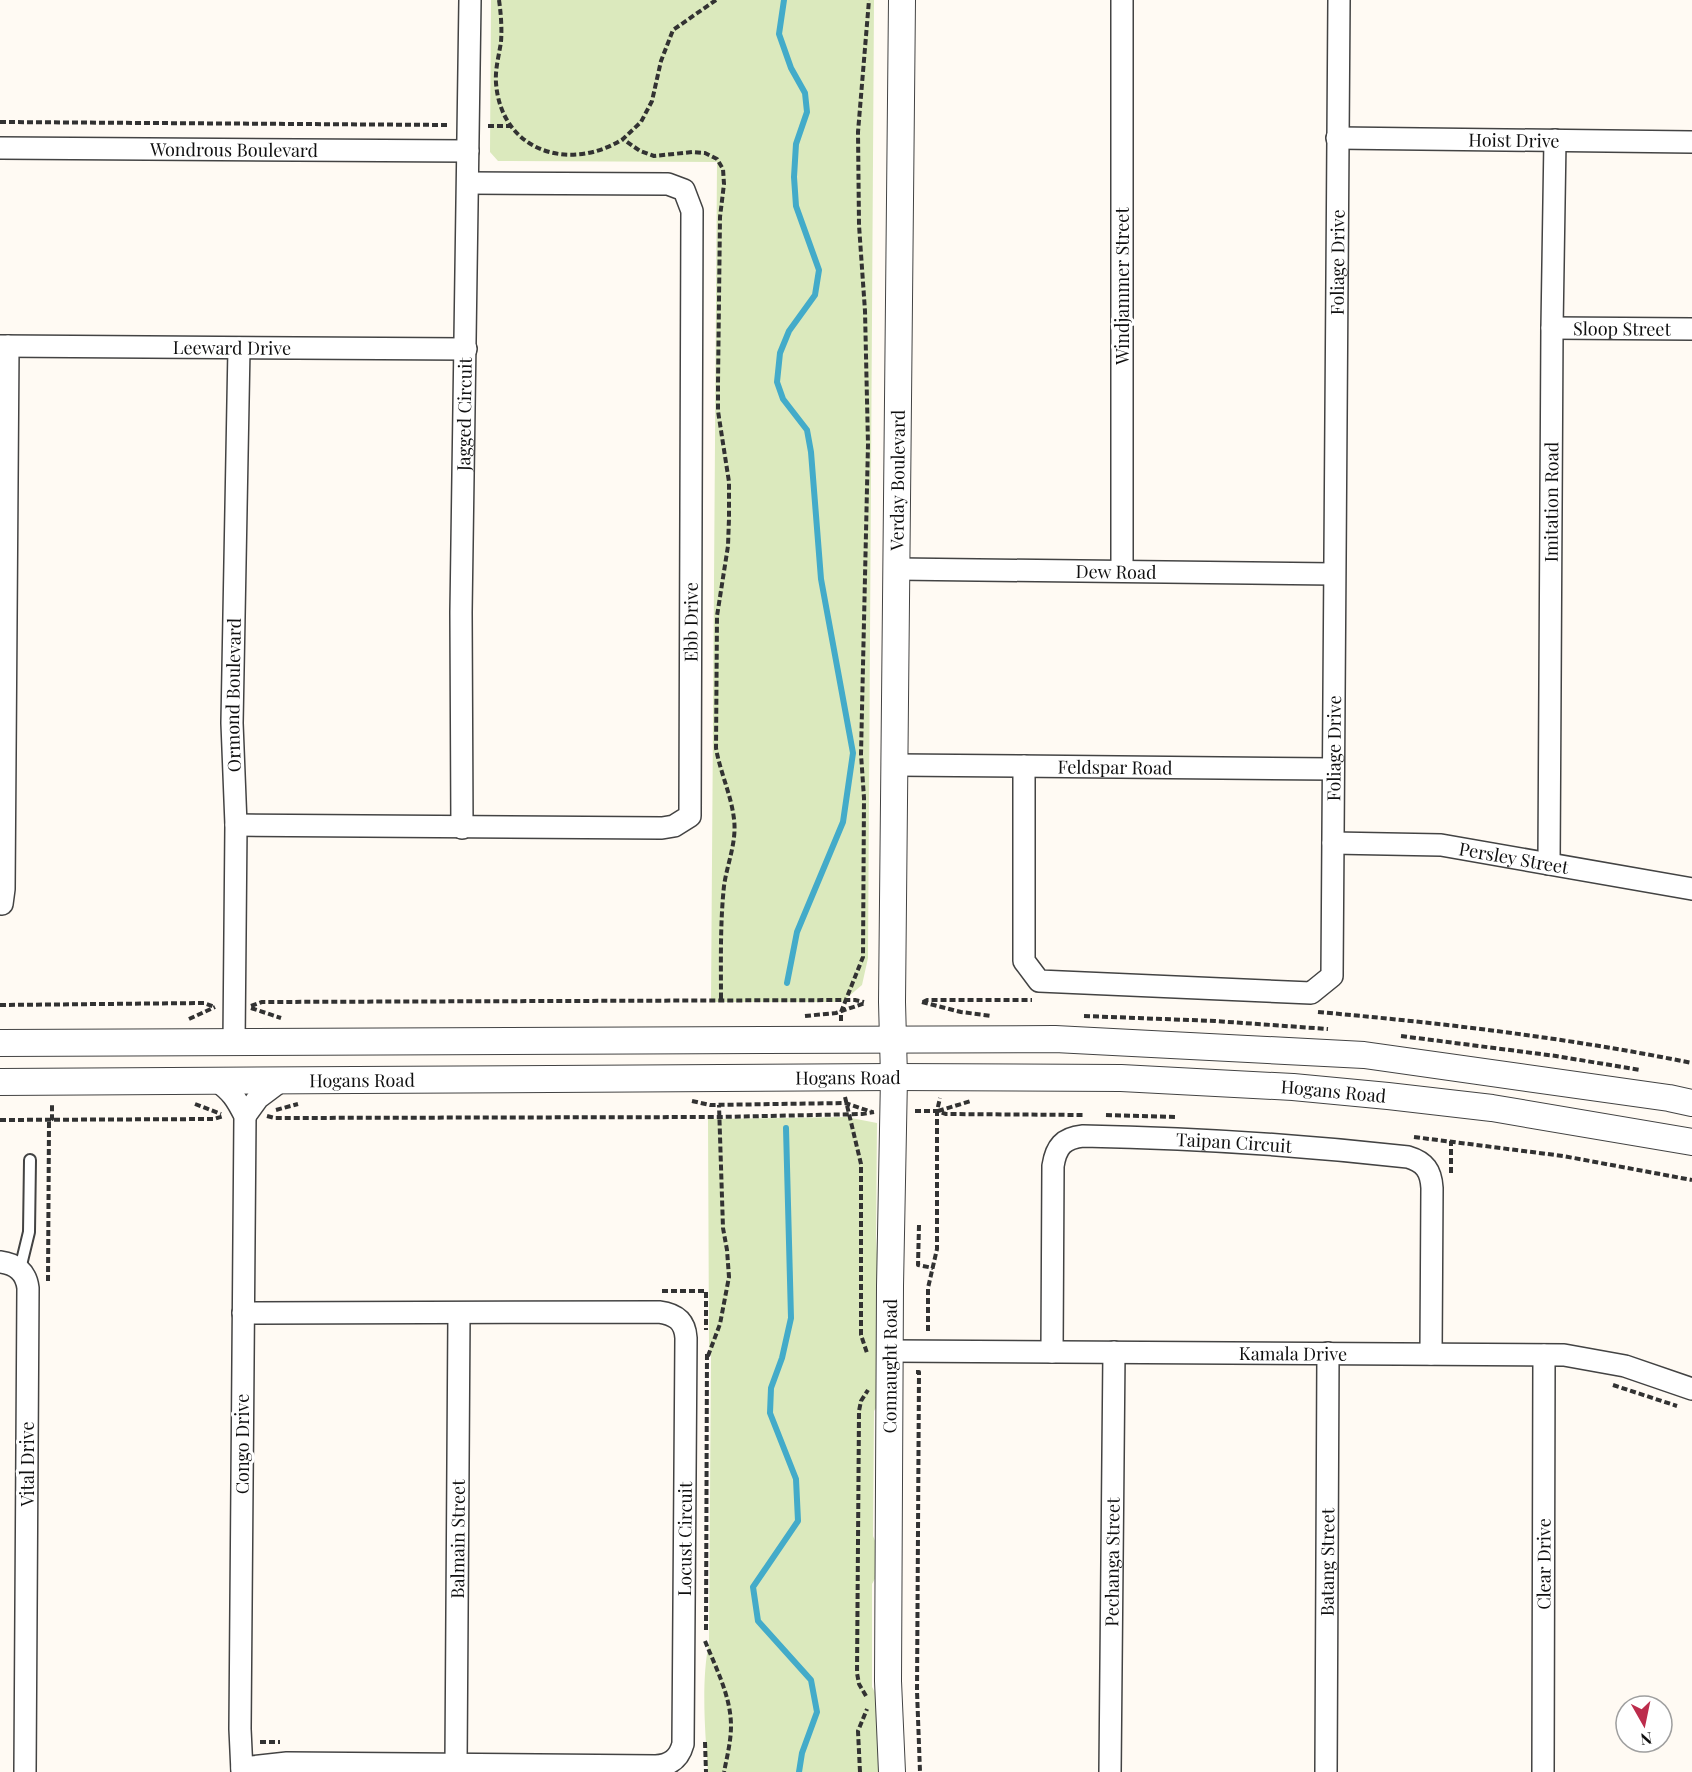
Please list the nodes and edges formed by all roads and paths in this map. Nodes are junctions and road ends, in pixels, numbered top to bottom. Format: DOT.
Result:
graph roads {
  1 [pos="470,0"];
  2 [pos="499,0"];
  3 [pos="869,0"];
  4 [pos="902,0"];
  5 [pos="1122,0"];
  6 [pos="1339,0"];
  7 [pos="0,122"];
  8 [pos="469,125"];
  9 [pos="511,126"];
  10 [pos="1338,138"];
  11 [pos="623,139"];
  12 [pos="1555,140"];
  13 [pos="1692,142"];
  14 [pos="0,148"];
  15 [pos="468,152"];
  16 [pos="468,183"];
  17 [pos="1552,328"];
  18 [pos="1692,329"];
  19 [pos="4,346"];
  20 [pos="239,348"];
  21 [pos="466,349"];
  22 [pos="897,569"];
  23 [pos="1122,571"];
  24 [pos="1334,574"];
  25 [pos="896,765"];
  26 [pos="1024,765"];
  27 [pos="1333,769"];
  28 [pos="3,796"];
  29 [pos="236,825"];
  30 [pos="462,828"];
  31 [pos="1333,843"];
  32 [pos="1549,864"];
  33 [pos="1692,889"];
  34 [pos="1,904"];
  35 [pos="894,960"];
  36 [pos="846,1000"];
  37 [pos="1042,1000"];
  38 [pos="865,1002"];
  39 [pos="922,1002"];
  40 [pos="0,1005"];
  41 [pos="215,1007"];
  42 [pos="248,1007"];
  43 [pos="940,1007"];
  44 [pos="1308,1011"];
  45 [pos="940,1039"];
  46 [pos="842,1040"];
  47 [pos="893,1040"];
  48 [pos="0,1043"];
  49 [pos="234,1043"];
  50 [pos="1692,1063"];
  51 [pos="843,1077"];
  52 [pos="894,1077"];
  53 [pos="941,1077"];
  54 [pos="216,1080"];
  55 [pos="282,1080"];
  56 [pos="0,1082"];
  57 [pos="972,1101"];
  58 [pos="1692,1103"];
  59 [pos="719,1105"];
  60 [pos="937,1111"];
  61 [pos="873,1112"];
  62 [pos="848,1114"];
  63 [pos="245,1116"];
  64 [pos="719,1117"];
  65 [pos="0,1120"];
  66 [pos="1692,1142"];
  67 [pos="30,1160"];
  68 [pos="919,1225"];
  69 [pos="10,1265"];
  70 [pos="933,1268"];
  71 [pos="243,1313"];
  72 [pos="459,1313"];
  73 [pos="928,1331"];
  74 [pos="1052,1352"];
  75 [pos="1114,1352"];
  76 [pos="1328,1353"];
  77 [pos="1431,1354"];
  78 [pos="1544,1354"];
  79 [pos="880,1366"];
  80 [pos="1604,1382"];
  81 [pos="1692,1389"];
  82 [pos="1682,1408"];
  83 [pos="240,1742"];
  84 [pos="284,1742"];
  85 [pos="456,1764"];
  86 [pos="242,1770"];
  87 [pos="25,1772"];
  88 [pos="724,1772"];
  89 [pos="860,1772"];
  90 [pos="891,1772"];
  91 [pos="920,1772"];
  92 [pos="1110,1772"];
  93 [pos="1326,1772"];
  94 [pos="1544,1772"];
  1 -- 8 [label="street, Jagged Circuit"];
  2 -- 9 [label="path"];
  3 -- 36 [label="path"];
  4 -- 22 [label="street, Verday Boulevard"];
  5 -- 23 [label="street, Windjammer Street"];
  6 -- 10 [label="street, Foliage Drive"];
  7 -- 8 [label="path"];
  8 -- 9 [label="path"];
  8 -- 15 [label="street, Jagged Circuit"];
  9 -- 11 [label="path"];
  10 -- 12 [label="street, Hoist Drive"];
  10 -- 24 [label="street, Foliage Drive"];
  12 -- 13 [label="street, Hoist Drive"];
  12 -- 17 [label="street, Imitation Road"];
  14 -- 15 [label="street, Wondrous Boulevard"];
  15 -- 16 [label="street, Jagged Circuit"];
  16 -- 21 [label="street, Jagged Circuit"];
  16 -- 30 [label="street, Ebb Drive"];
  17 -- 18 [label="street, Sloop Street"];
  17 -- 32 [label="street, Imitation Road"];
  19 -- 20 [label="street, Leeward Drive"];
  19 -- 28 [label="street"];
  20 -- 21 [label="street, Leeward Drive"];
  20 -- 29 [label="street, Ormond Boulevard"];
  21 -- 30 [label="street, Jagged Circuit"];
  22 -- 23 [label="street, Dew Road"];
  22 -- 25 [label="street, Verday Boulevard"];
  23 -- 24 [label="street, Dew Road"];
  24 -- 27 [label="street, Foliage Drive"];
  25 -- 26 [label="street, Feldspar Road"];
  25 -- 35 [label="street, Verday Boulevard"];
  26 -- 27 [label="street, Feldspar Road"];
  26 -- 31 [label="street, Foliage Drive"];
  27 -- 31 [label="street, Foliage Drive"];
  28 -- 34 [label="street"];
  29 -- 30 [label="street, Ebb Drive"];
  29 -- 49 [label="street, Ormond Boulevard"];
  31 -- 32 [label="street, Persley Street"];
  32 -- 33 [label="street, Persley Street"];
  35 -- 47 [label="street, Connaught Road"];
  36 -- 38 [label="path"];
  36 -- 42 [label="path"];
  36 -- 46 [label="path"];
  37 -- 39 [label="path"];
  40 -- 41 [label="path"];
  43 -- 45 [label="path"];
  44 -- 50 [label="path"];
  45 -- 47 [label="street, Hogans Road"];
  45 -- 58 [label="street, Hogans Road"];
  46 -- 47 [label="street, Hogans Road"];
  46 -- 49 [label="street, Hogans Road"];
  47 -- 52 [label="street, Connaught Road"];
  48 -- 49 [label="street, Hogans Road"];
  51 -- 52 [label="street, Hogans Road"];
  51 -- 55 [label="street, Hogans Road"];
  51 -- 62 [label="path"];
  52 -- 53 [label="street, Hogans Road"];
  52 -- 79 [label="street, Connaught Road"];
  53 -- 60 [label="path"];
  53 -- 66 [label="street, Hogans Road"];
  54 -- 55 [label="street, Hogans Road"];
  54 -- 56 [label="street, Hogans Road"];
  54 -- 63 [label="street"];
  55 -- 63 [label="street"];
  57 -- 60 [label="path"];
  59 -- 64 [label="path"];
  60 -- 70 [label="path"];
  61 -- 62 [label="path"];
  62 -- 64 [label="path"];
  62 -- 79 [label="path"];
  63 -- 64 [label="path"];
  63 -- 65 [label="path"];
  63 -- 71 [label="street, Congo Drive"];
  64 -- 88 [label="path"];
  67 -- 69 [label="lane, Vital Drive"];
  68 -- 70 [label="path"];
  69 -- 87 [label="street, Vital Drive"];
  70 -- 73 [label="path"];
  71 -- 72 [label="street, Locust Circuit"];
  71 -- 83 [label="street, Congo Drive"];
  72 -- 85 [label="street, Balmain Street"];
  72 -- 85 [label="street, Locust Circuit"];
  74 -- 75 [label="street, Kamala Drive"];
  74 -- 77 [label="street, Taipan Circuit"];
  74 -- 79 [label="street, Kamala Drive"];
  75 -- 76 [label="street, Kamala Drive"];
  75 -- 92 [label="street, Pechanga Street"];
  76 -- 77 [label="street, Kamala Drive"];
  76 -- 93 [label="street, Batang Street"];
  77 -- 78 [label="street, Kamala Drive"];
  78 -- 81 [label="street, Kamala Drive"];
  78 -- 94 [label="street, Clear Drive"];
  79 -- 89 [label="path"];
  79 -- 90 [label="street, Connaught Road"];
  79 -- 91 [label="path"];
  80 -- 82 [label="path"];
  83 -- 84 [label="path"];
  83 -- 86 [label="street, Congo Drive"];
  85 -- 86 [label="street, Locust Circuit"];
}
